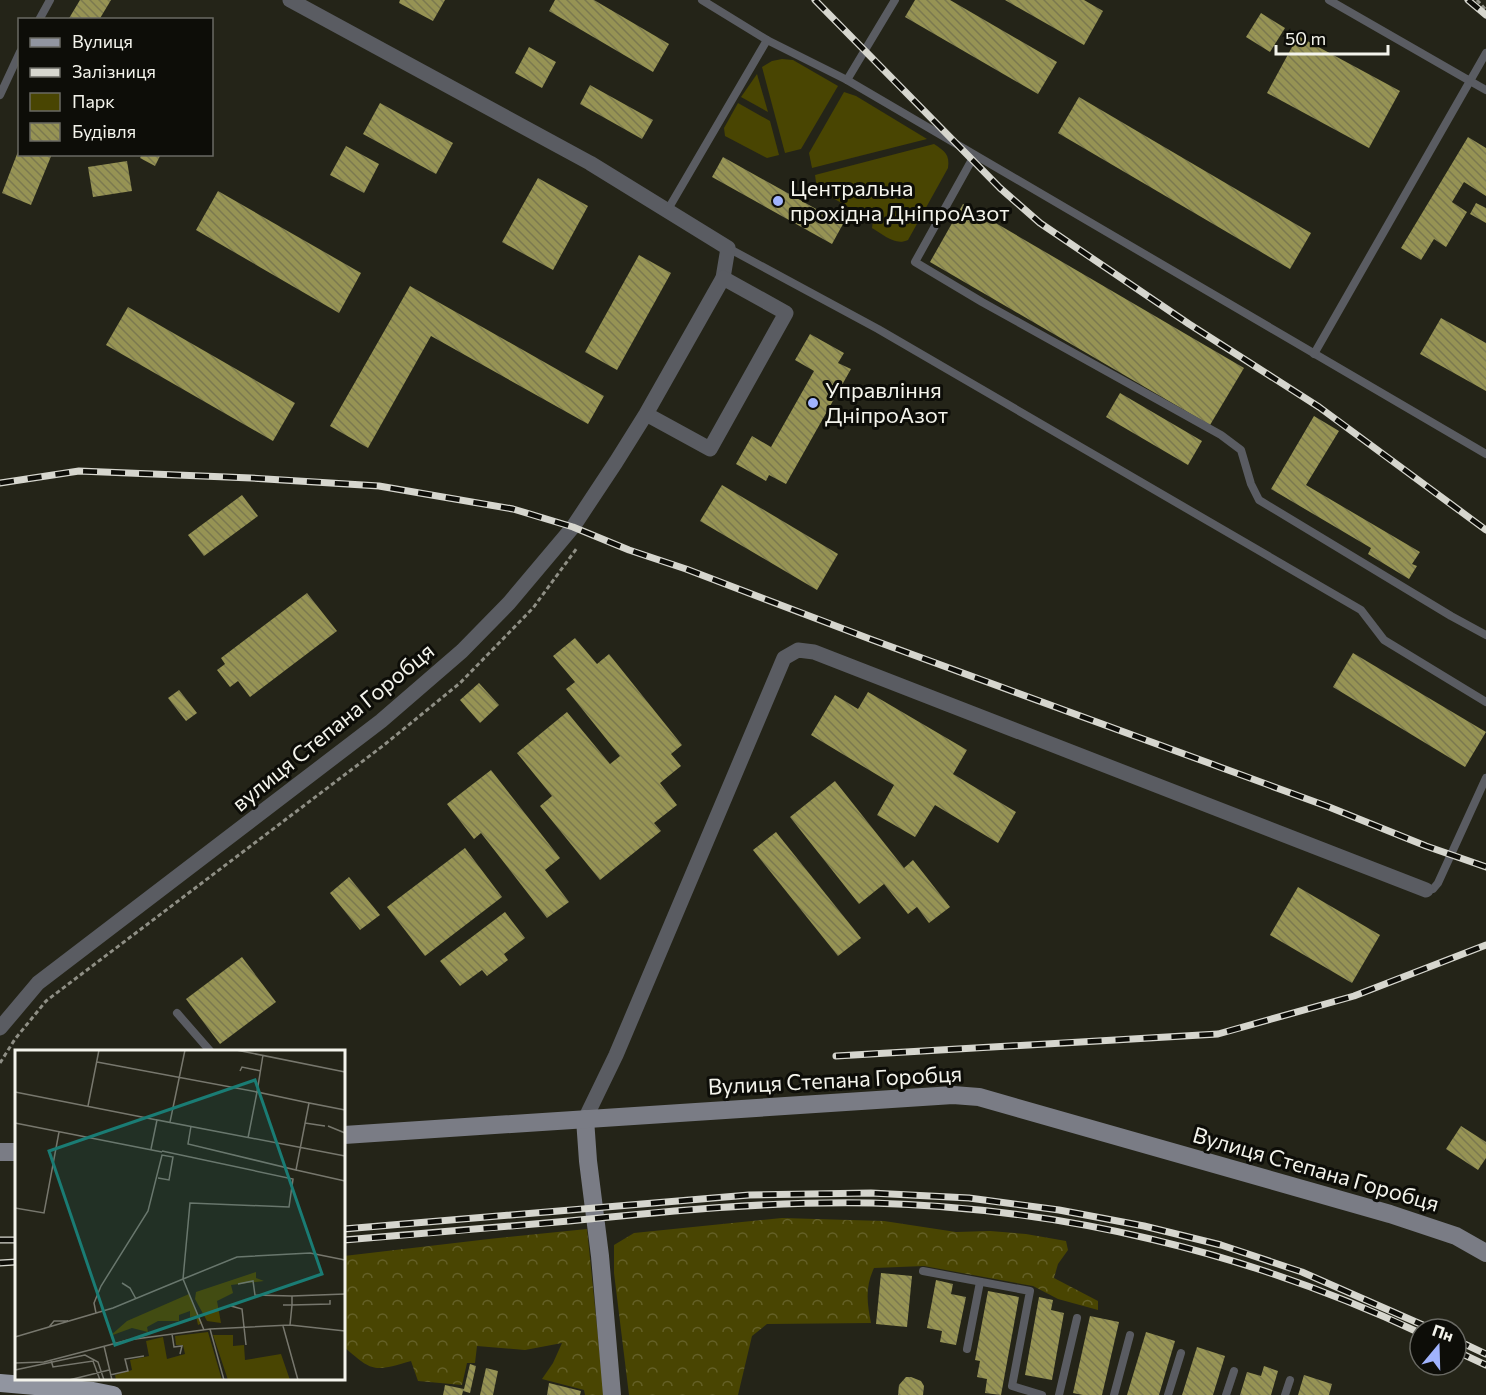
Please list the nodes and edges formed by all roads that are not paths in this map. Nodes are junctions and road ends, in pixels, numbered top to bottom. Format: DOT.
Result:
graph roads {
  1 [pos="50,0"];
  2 [pos="290,0"];
  3 [pos="702,0"];
  4 [pos="895,0"];
  5 [pos="1329,0"];
  6 [pos="40,18"];
  7 [pos="767,40"];
  8 [pos="1486,53"];
  9 [pos="18,56"];
  10 [pos="847,80"];
  11 [pos="1470,81"];
  12 [pos="1486,90"];
  13 [pos="0,95"];
  14 [pos="974,156"];
  15 [pos="667,211"];
  16 [pos="728,248"];
  17 [pos="723,278"];
  18 [pos="1314,354"];
  19 [pos="646,414"];
  20 [pos="1486,454"];
  21 [pos="1486,635"];
  22 [pos="1486,702"];
  23 [pos="1486,778"];
  24 [pos="1426,890"];
  25 [pos="177,1013"];
  26 [pos="0,1028"];
  27 [pos="209,1050"];
  28 [pos="585,1119"];
  29 [pos="345,1135"];
  30 [pos="1486,1253"];
  31 [pos="923,1271"];
  32 [pos="980,1282"];
  33 [pos="1077,1318"];
  34 [pos="1130,1335"];
  35 [pos="967,1349"];
  36 [pos="1181,1353"];
  37 [pos="1234,1371"];
  38 [pos="1290,1380"];
  39 [pos="0,1383"];
  40 [pos="92,1393"];
  41 [pos="113,1395"];
  42 [pos="612,1395"];
  43 [pos="1042,1395"];
  44 [pos="1059,1395"];
  45 [pos="1114,1395"];
  46 [pos="1167,1395"];
  47 [pos="1226,1395"];
  48 [pos="1285,1395"];
  1 -- 6 [label="lane"];
  2 -- 15 [label="street"];
  3 -- 7 [label="lane"];
  4 -- 10 [label="lane"];
  5 -- 11 [label="lane"];
  7 -- 10 [label="lane"];
  7 -- 15 [label="lane"];
  8 -- 11 [label="lane"];
  9 -- 13 [label="lane"];
  10 -- 14 [label="lane"];
  11 -- 12 [label="lane"];
  11 -- 18 [label="lane"];
  14 -- 18 [label="lane"];
  14 -- 21 [label="lane"];
  15 -- 16 [label="street"];
  16 -- 17 [label="street"];
  16 -- 22 [label="lane"];
  17 -- 19 [label="street, вулиця Степана Горобця"];
  17 -- 19 [label="street"];
  18 -- 20 [label="lane"];
  19 -- 26 [label="street, вулиця Степана Горобця"];
  23 -- 24 [label="lane"];
  24 -- 28 [label="street"];
  25 -- 27 [label="lane"];
  28 -- 29 [label="street, Вулиця Степана Горобця"];
  28 -- 30 [label="street, Вулиця Степана Горобця"];
  28 -- 42 [label="street"];
  31 -- 32 [label="lane"];
  32 -- 35 [label="lane"];
  32 -- 43 [label="lane"];
  33 -- 44 [label="lane"];
  34 -- 45 [label="lane"];
  36 -- 46 [label="lane"];
  37 -- 47 [label="lane"];
  38 -- 48 [label="lane"];
  39 -- 40 [label="main road"];
  40 -- 41 [label="main road"];
}
